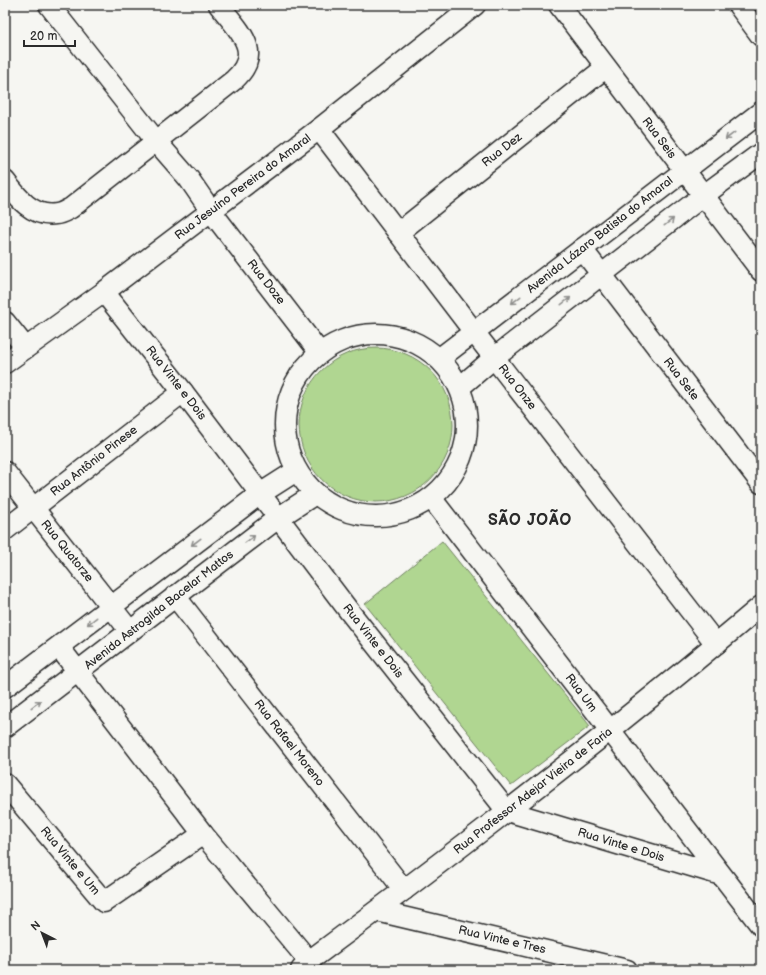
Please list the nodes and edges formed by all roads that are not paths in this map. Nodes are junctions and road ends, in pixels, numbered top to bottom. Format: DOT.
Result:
graph roads {
  1 [pos="49,5"];
  2 [pos="219,5"];
  3 [pos="475,5"];
  4 [pos="559,5"];
  5 [pos="738,5"];
  6 [pos="761,36"];
  7 [pos="605,68"];
  8 [pos="761,112"];
  9 [pos="320,129"];
  10 [pos="156,141"];
  11 [pos="761,153"];
  12 [pos="684,170"];
  13 [pos="5,181"];
  14 [pos="704,195"];
  15 [pos="211,211"];
  16 [pos="398,233"];
  17 [pos="582,249"];
  18 [pos="761,271"];
  19 [pos="601,275"];
  20 [pos="104,292"];
  21 [pos="5,322"];
  22 [pos="474,332"];
  23 [pos="26,347"];
  24 [pos="320,353"];
  25 [pos="440,358"];
  26 [pos="494,358"];
  27 [pos="5,363"];
  28 [pos="460,387"];
  29 [pos="183,392"];
  30 [pos="296,471"];
  31 [pos="5,472"];
  32 [pos="761,483"];
  33 [pos="260,494"];
  34 [pos="315,494"];
  35 [pos="432,498"];
  36 [pos="34,509"];
  37 [pos="278,518"];
  38 [pos="5,530"];
  39 [pos="175,596"];
  40 [pos="111,606"];
  41 [pos="761,606"];
  42 [pos="130,631"];
  43 [pos="716,644"];
  44 [pos="59,647"];
  45 [pos="78,672"];
  46 [pos="5,687"];
  47 [pos="5,727"];
  48 [pos="610,731"];
  49 [pos="5,784"];
  50 [pos="507,811"];
  51 [pos="203,834"];
  52 [pos="721,875"];
  53 [pos="404,890"];
  54 [pos="377,911"];
  55 [pos="761,926"];
  56 [pos="305,966"];
  57 [pos="627,970"];
  1 -- 10 [label="street, Rua Doze"];
  2 -- 10 [label="street"];
  3 -- 9 [label="street, Rua Jesuíno Pereira do Amaral"];
  4 -- 7 [label="street, Rua Seis"];
  5 -- 6 [label="street"];
  7 -- 12 [label="street, Rua Seis"];
  7 -- 16 [label="street, Rua Dez"];
  8 -- 12 [label="street, Avenida Lázaro Batista do Amaral, one-way"];
  9 -- 15 [label="street, Rua Jesuíno Pereira do Amaral"];
  9 -- 16 [label="street, Rua Onze"];
  10 -- 13 [label="street"];
  10 -- 15 [label="street, Rua Doze"];
  11 -- 14 [label="street"];
  12 -- 14 [label="street, Rua Seis"];
  12 -- 17 [label="street, Avenida Lázaro Batista do Amaral"];
  14 -- 18 [label="street, Rua Seis"];
  19 -- 14 [label="street, one-way"];
  15 -- 20 [label="street, Rua Jesuíno Pereira do Amaral"];
  15 -- 24 [label="street, Rua Doze"];
  16 -- 22 [label="street, Rua Onze"];
  17 -- 19 [label="street, Rua Sete"];
  17 -- 22 [label="street, Avenida Lázaro Batista do Amaral, one-way"];
  26 -- 19 [label="street, one-way"];
  19 -- 32 [label="street, Rua Sete"];
  20 -- 23 [label="street, Rua Jesuíno Pereira do Amaral"];
  20 -- 29 [label="street, Rua Vinte e Dois"];
  21 -- 23 [label="street"];
  22 -- 25 [label="street, Avenida Lázaro Batista do Amaral"];
  22 -- 26 [label="street, Rua Onze"];
  23 -- 27 [label="street, Rua Jesuíno Pereira do Amaral"];
  24 -- 25 [label="street"];
  24 -- 30 [label="street"];
  25 -- 28 [label="street"];
  26 -- 28 [label="street"];
  26 -- 43 [label="street, Rua Onze"];
  28 -- 35 [label="street"];
  29 -- 33 [label="street, Rua Vinte e Dois"];
  29 -- 36 [label="street, Rua Antônio Pinese"];
  30 -- 33 [label="street"];
  30 -- 34 [label="street"];
  31 -- 36 [label="street, Rua Quatorze"];
  33 -- 37 [label="street, Rua Vinte e Dois"];
  33 -- 40 [label="street, one-way"];
  34 -- 35 [label="street"];
  34 -- 37 [label="street, Avenida Astrogilda Bacelar Mattos"];
  35 -- 48 [label="street, Rua Um"];
  36 -- 38 [label="street, Rua Antônio Pinese"];
  36 -- 40 [label="street, Rua Quatorze"];
  39 -- 37 [label="street, Avenida Astrogilda Bacelar Mattos, one-way"];
  37 -- 50 [label="street, Rua Vinte e Dois"];
  39 -- 42 [label="street, Avenida Astrogilda Bacelar Mattos"];
  39 -- 53 [label="street, Rua Rafael Moreno"];
  40 -- 42 [label="street, Rua Quatorze"];
  40 -- 44 [label="street, one-way"];
  41 -- 43 [label="street, Rua Professor Adejar Vieira de Faria"];
  42 -- 45 [label="street, Avenida Astrogilda Bacelar Mattos"];
  43 -- 48 [label="street, Rua Professor Adejar Vieira de Faria"];
  44 -- 45 [label="street"];
  44 -- 46 [label="street"];
  47 -- 45 [label="street, Avenida Astrogilda Bacelar Mattos, one-way"];
  45 -- 51 [label="street"];
  48 -- 50 [label="street, Rua Professor Adejar Vieira de Faria"];
  48 -- 52 [label="street, Rua Um"];
  49 -- 51 [label="street, Rua Vinte e Um"];
  50 -- 52 [label="street, Rua Vinte e Dois"];
  50 -- 53 [label="street, Rua Professor Adejar Vieira de Faria"];
  51 -- 56 [label="street"];
  52 -- 55 [label="street, Rua Um"];
  53 -- 54 [label="street, Rua Professor Adejar Vieira de Faria"];
  54 -- 56 [label="street, Rua Professor Adejar Vieira de Faria"];
  54 -- 57 [label="street, Rua Vinte e Tres"];
}
